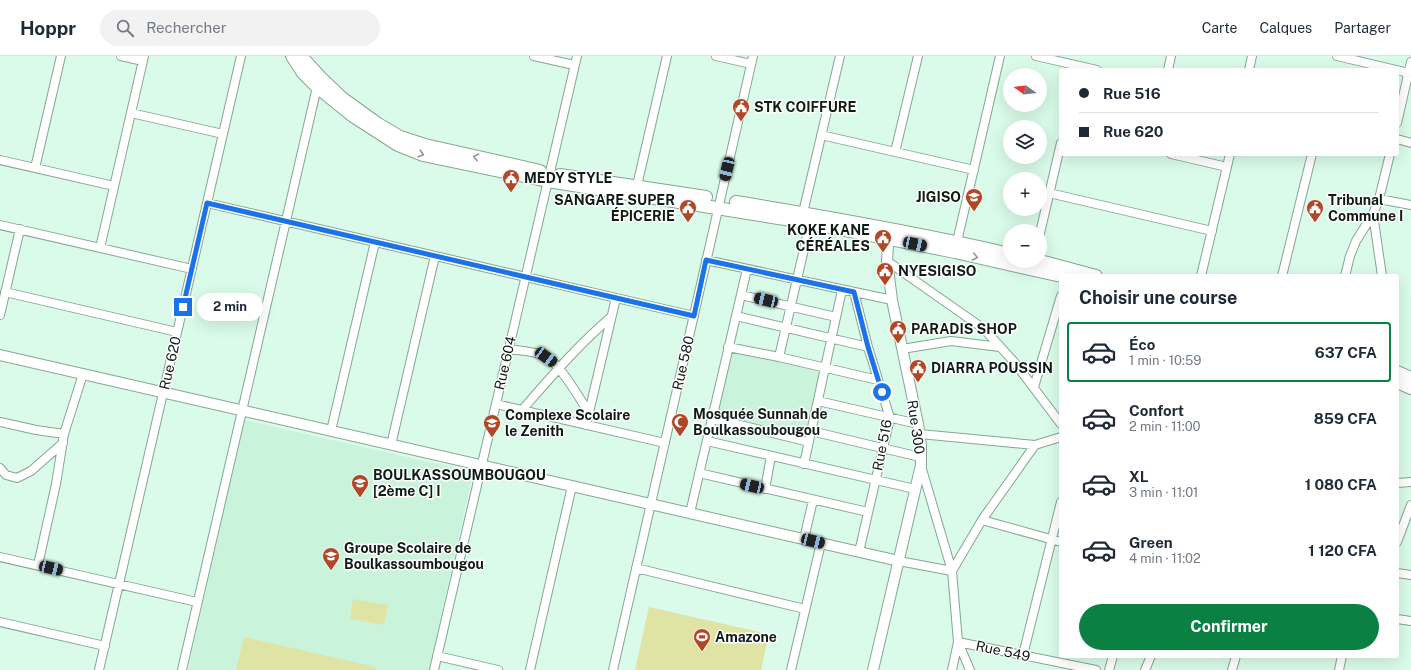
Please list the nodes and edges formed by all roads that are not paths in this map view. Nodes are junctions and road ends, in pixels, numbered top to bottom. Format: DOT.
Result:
graph roads {
  1 [pos="61,56"];
  2 [pos="121,56"];
  3 [pos="242,56"];
  4 [pos="292,56"];
  5 [pos="534,56"];
  6 [pos="577,56"];
  7 [pos="667,56"];
  8 [pos="716,56"];
  9 [pos="840,56"];
  10 [pos="918,56"];
  11 [pos="1000,56"];
  12 [pos="1036,56"];
  13 [pos="1171,56"];
  14 [pos="1252,56"];
  15 [pos="1337,56"];
  16 [pos="304,58"];
  17 [pos="144,59"];
  18 [pos="752,60"];
  19 [pos="1411,62"];
  20 [pos="574,66"];
  21 [pos="1078,68"];
  22 [pos="1168,68"];
  23 [pos="1249,68"];
  24 [pos="1388,68"];
  25 [pos="1399,71"];
  26 [pos="304,73"];
  27 [pos="1409,73"];
  28 [pos="317,87"];
  29 [pos="131,113"];
  30 [pos="1399,115"];
  31 [pos="223,134"];
  32 [pos="821,135"];
  33 [pos="1399,140"];
  34 [pos="1411,143"];
  35 [pos="1059,151"];
  36 [pos="895,152"];
  37 [pos="1180,156"];
  38 [pos="1230,156"];
  39 [pos="1312,156"];
  40 [pos="1390,156"];
  41 [pos="0,160"];
  42 [pos="1227,167"];
  43 [pos="35,168"];
  44 [pos="974,170"];
  45 [pos="548,177"];
  46 [pos="114,186"];
  47 [pos="636,190"];
  48 [pos="1049,193"];
  49 [pos="1379,199"];
  50 [pos="207,203"];
  51 [pos="720,203"];
  52 [pos="1411,205"];
  53 [pos="1373,214"];
  54 [pos="807,218"];
  55 [pos="286,222"];
  56 [pos="1042,224"];
  57 [pos="0,225"];
  58 [pos="20,229"];
  59 [pos="1212,230"];
  60 [pos="889,233"];
  61 [pos="375,242"];
  62 [pos="956,247"];
  63 [pos="100,248"];
  64 [pos="1003,253"];
  65 [pos="435,256"];
  66 [pos="1003,257"];
  67 [pos="706,260"];
  68 [pos="887,261"];
  69 [pos="1047,266"];
  70 [pos="1044,268"];
  71 [pos="192,269"];
  72 [pos="746,269"];
  73 [pos="1086,274"];
  74 [pos="1201,274"];
  75 [pos="1282,274"];
  76 [pos="1346,274"];
  77 [pos="1382,274"];
  78 [pos="1059,275"];
  79 [pos="525,277"];
  80 [pos="797,280"];
  81 [pos="842,290"];
  82 [pos="5,292"];
  83 [pos="854,292"];
  84 [pos="741,294"];
  85 [pos="616,298"];
  86 [pos="892,300"];
  87 [pos="1059,303"];
  88 [pos="791,306"];
  89 [pos="0,315"];
  90 [pos="694,316"];
  91 [pos="736,316"];
  92 [pos="611,317"];
  93 [pos="836,317"];
  94 [pos="786,328"];
  95 [pos="177,332"];
  96 [pos="831,338"];
  97 [pos="728,347"];
  98 [pos="868,347"];
  99 [pos="1000,347"];
  100 [pos="509,349"];
  101 [pos="902,349"];
  102 [pos="0,355"];
  103 [pos="779,357"];
  104 [pos="825,367"];
  105 [pos="558,368"];
  106 [pos="1399,373"];
  107 [pos="83,374"];
  108 [pos="1411,378"];
  109 [pos="878,380"];
  110 [pos="1399,383"];
  111 [pos="1034,387"];
  112 [pos="1411,388"];
  113 [pos="164,392"];
  114 [pos="818,401"];
  115 [pos="496,404"];
  116 [pos="242,410"];
  117 [pos="522,410"];
  118 [pos="589,413"];
  119 [pos="712,418"];
  120 [pos="890,418"];
  121 [pos="1059,421"];
  122 [pos="0,422"];
  123 [pos="586,425"];
  124 [pos="919,429"];
  125 [pos="331,431"];
  126 [pos="811,431"];
  127 [pos="1059,438"];
  128 [pos="64,439"];
  129 [pos="707,441"];
  130 [pos="809,442"];
  131 [pos="665,443"];
  132 [pos="392,444"];
  133 [pos="1035,445"];
  134 [pos="882,448"];
  135 [pos="771,456"];
  136 [pos="921,461"];
  137 [pos="804,464"];
  138 [pos="482,465"];
  139 [pos="0,468"];
  140 [pos="699,473"];
  141 [pos="875,480"];
  142 [pos="1411,482"];
  143 [pos="1399,483"];
  144 [pos="572,486"];
  145 [pos="765,489"];
  146 [pos="915,489"];
  147 [pos="814,500"];
  148 [pos="651,504"];
  149 [pos="1411,505"];
  150 [pos="1059,510"];
  151 [pos="868,512"];
  152 [pos="690,513"];
  153 [pos="982,520"];
  154 [pos="1399,537"];
  155 [pos="804,539"];
  156 [pos="1052,539"];
  157 [pos="1059,541"];
  158 [pos="821,543"];
  159 [pos="858,552"];
  160 [pos="0,556"];
  161 [pos="899,561"];
  162 [pos="38,565"];
  163 [pos="636,568"];
  164 [pos="952,571"];
  165 [pos="1399,573"];
  166 [pos="1411,575"];
  167 [pos="119,584"];
  168 [pos="198,602"];
  169 [pos="805,609"];
  170 [pos="1399,619"];
  171 [pos="1411,621"];
  172 [pos="0,622"];
  173 [pos="958,642"];
  174 [pos="105,646"];
  175 [pos="1023,655"];
  176 [pos="437,656"];
  177 [pos="1112,658"];
  178 [pos="1150,658"];
  179 [pos="1235,658"];
  180 [pos="1342,658"];
  181 [pos="99,670"];
  182 [pos="182,670"];
  183 [pos="434,670"];
  184 [pos="498,670"];
  185 [pos="530,670"];
  186 [pos="613,670"];
  187 [pos="791,670"];
  188 [pos="873,670"];
  189 [pos="952,670"];
  190 [pos="970,670"];
  191 [pos="1096,670"];
  192 [pos="1109,670"];
  193 [pos="1146,670"];
  194 [pos="1232,670"];
  195 [pos="1339,670"];
  1 -- 43 [label="street"];
  2 -- 17 [label="street"];
  3 -- 31 [label="street, Rue 620"];
  4 -- 26 [label="main road"];
  5 -- 20 [label="street"];
  6 -- 20 [label="street, Rue 604"];
  7 -- 47 [label="street"];
  8 -- 18 [label="street"];
  9 -- 32 [label="street"];
  10 -- 36 [label="street"];
  11 -- 44 [label="street"];
  12 -- 21 [label="street"];
  13 -- 22 [label="street"];
  14 -- 23 [label="street"];
  15 -- 24 [label="street"];
  16 -- 26 [label="street"];
  45 -- 16 [label="main road, one-way"];
  17 -- 29 [label="street"];
  18 -- 51 [label="street, Rue 580"];
  19 -- 27 [label="street"];
  20 -- 45 [label="street, Rue 604"];
  25 -- 27 [label="street"];
  26 -- 28 [label="main road"];
  27 -- 30 [label="street"];
  28 -- 45 [label="main road, one-way"];
  28 -- 55 [label="street"];
  29 -- 31 [label="street"];
  29 -- 46 [label="street"];
  31 -- 50 [label="street, Rue 620"];
  32 -- 36 [label="street"];
  32 -- 54 [label="street"];
  33 -- 34 [label="street"];
  35 -- 48 [label="street"];
  36 -- 44 [label="street"];
  37 -- 42 [label="street"];
  38 -- 42 [label="street"];
  39 -- 75 [label="street"];
  40 -- 49 [label="street"];
  41 -- 43 [label="street"];
  42 -- 59 [label="street"];
  43 -- 46 [label="street"];
  44 -- 62 [label="street"];
  45 -- 47 [label="main road"];
  45 -- 79 [label="street, Rue 604"];
  46 -- 63 [label="street"];
  47 -- 51 [label="main road"];
  48 -- 56 [label="street"];
  48 -- 59 [label="street"];
  49 -- 52 [label="street"];
  49 -- 53 [label="street"];
  50 -- 55 [label="street"];
  50 -- 71 [label="street, Rue 620"];
  51 -- 54 [label="main road"];
  51 -- 67 [label="street, Rue 580"];
  53 -- 76 [label="street"];
  53 -- 77 [label="street"];
  54 -- 60 [label="main road"];
  54 -- 80 [label="street"];
  55 -- 61 [label="street"];
  55 -- 116 [label="street"];
  57 -- 58 [label="street"];
  58 -- 63 [label="street"];
  58 -- 82 [label="street"];
  59 -- 74 [label="street"];
  60 -- 62 [label="main road"];
  60 -- 68 [label="street, Rue 300"];
  61 -- 65 [label="street"];
  61 -- 125 [label="street"];
  62 -- 64 [label="main road"];
  62 -- 66 [label="main road, one-way"];
  63 -- 71 [label="street"];
  65 -- 79 [label="street"];
  65 -- 132 [label="street"];
  67 -- 72 [label="street"];
  67 -- 90 [label="street, Rue 580"];
  68 -- 86 [label="street, Rue 300"];
  68 -- 99 [label="street"];
  69 -- 73 [label="main road"];
  70 -- 78 [label="main road"];
  71 -- 95 [label="street, Rue 620"];
  72 -- 80 [label="street"];
  72 -- 84 [label="street"];
  79 -- 85 [label="street"];
  79 -- 100 [label="street, Rue 604"];
  80 -- 81 [label="street"];
  80 -- 88 [label="street"];
  81 -- 83 [label="street"];
  81 -- 93 [label="street"];
  82 -- 89 [label="street"];
  82 -- 95 [label="street"];
  83 -- 86 [label="street"];
  83 -- 98 [label="street, Rue 516"];
  84 -- 88 [label="street"];
  84 -- 91 [label="street"];
  85 -- 90 [label="street"];
  85 -- 92 [label="street"];
  86 -- 101 [label="street, Rue 300"];
  87 -- 111 [label="street"];
  88 -- 93 [label="street"];
  88 -- 94 [label="street"];
  90 -- 131 [label="street, Rue 580"];
  91 -- 94 [label="street"];
  91 -- 97 [label="street"];
  92 -- 105 [label="street"];
  92 -- 118 [label="street"];
  93 -- 96 [label="street"];
  94 -- 96 [label="street"];
  94 -- 103 [label="street"];
  95 -- 113 [label="street, Rue 620"];
  96 -- 98 [label="street"];
  96 -- 104 [label="street"];
  97 -- 103 [label="street"];
  97 -- 119 [label="street"];
  98 -- 109 [label="street, Rue 516"];
  99 -- 101 [label="street"];
  99 -- 111 [label="street"];
  100 -- 105 [label="street"];
  100 -- 115 [label="street, Rue 604"];
  101 -- 124 [label="street, Rue 300"];
  102 -- 107 [label="street"];
  103 -- 104 [label="street"];
  104 -- 109 [label="street"];
  104 -- 114 [label="street"];
  105 -- 117 [label="street"];
  105 -- 118 [label="street"];
  106 -- 108 [label="main road"];
  107 -- 113 [label="street"];
  107 -- 128 [label="street"];
  109 -- 120 [label="street, Rue 516"];
  110 -- 112 [label="main road"];
  111 -- 121 [label="street"];
  113 -- 116 [label="street"];
  113 -- 167 [label="street, Rue 620"];
  114 -- 120 [label="street"];
  114 -- 126 [label="street"];
  115 -- 117 [label="street"];
  115 -- 138 [label="street, Rue 604"];
  116 -- 125 [label="street"];
  116 -- 168 [label="street"];
  117 -- 123 [label="street"];
  118 -- 123 [label="street"];
  119 -- 129 [label="street"];
  119 -- 130 [label="street"];
  120 -- 124 [label="street"];
  120 -- 134 [label="street, Rue 516"];
  122 -- 128 [label="street"];
  123 -- 131 [label="street"];
  124 -- 133 [label="street"];
  124 -- 136 [label="street, Rue 300"];
  125 -- 132 [label="street"];
  126 -- 130 [label="street"];
  126 -- 134 [label="street"];
  127 -- 133 [label="street"];
  128 -- 139 [label="street"];
  128 -- 162 [label="street"];
  129 -- 135 [label="street"];
  129 -- 140 [label="street"];
  130 -- 137 [label="street"];
  131 -- 148 [label="street, Rue 580"];
  132 -- 138 [label="street"];
  133 -- 153 [label="street"];
  134 -- 136 [label="street"];
  134 -- 141 [label="street, Rue 516"];
  135 -- 137 [label="street"];
  135 -- 145 [label="street"];
  136 -- 146 [label="street, Rue 300"];
  136 -- 164 [label="street"];
  137 -- 141 [label="street"];
  138 -- 144 [label="street"];
  138 -- 176 [label="street, Rue 604"];
  140 -- 145 [label="street"];
  140 -- 152 [label="street"];
  141 -- 146 [label="street"];
  141 -- 151 [label="street, Rue 516"];
  142 -- 143 [label="street"];
  144 -- 148 [label="street"];
  144 -- 185 [label="street"];
  145 -- 147 [label="street"];
  146 -- 161 [label="street, Rue 300"];
  147 -- 151 [label="street"];
  147 -- 155 [label="street"];
  148 -- 152 [label="street"];
  148 -- 163 [label="street, Rue 580"];
  149 -- 154 [label="street"];
  150 -- 156 [label="street"];
  151 -- 159 [label="street, Rue 516"];
  152 -- 155 [label="street"];
  153 -- 156 [label="street"];
  153 -- 164 [label="street"];
  155 -- 158 [label="street"];
  156 -- 157 [label="street"];
  156 -- 175 [label="street"];
  158 -- 159 [label="street"];
  158 -- 169 [label="street"];
  159 -- 161 [label="street"];
  160 -- 162 [label="street"];
  161 -- 164 [label="street"];
  161 -- 188 [label="street, Rue 300"];
  162 -- 167 [label="street"];
  163 -- 169 [label="street"];
  163 -- 186 [label="street, Rue 580"];
  164 -- 173 [label="street"];
  165 -- 166 [label="street"];
  167 -- 168 [label="street"];
  167 -- 174 [label="street, Rue 620"];
  168 -- 182 [label="street"];
  169 -- 187 [label="street"];
  170 -- 171 [label="street"];
  172 -- 174 [label="street"];
  173 -- 175 [label="street, Rue 549"];
  173 -- 189 [label="street"];
  173 -- 190 [label="street"];
  174 -- 181 [label="street, Rue 620"];
  175 -- 191 [label="street, Rue 549"];
  176 -- 183 [label="street, Rue 604"];
  176 -- 184 [label="street"];
  177 -- 192 [label="street"];
  178 -- 193 [label="street"];
  179 -- 194 [label="street"];
  180 -- 195 [label="street"];
}
